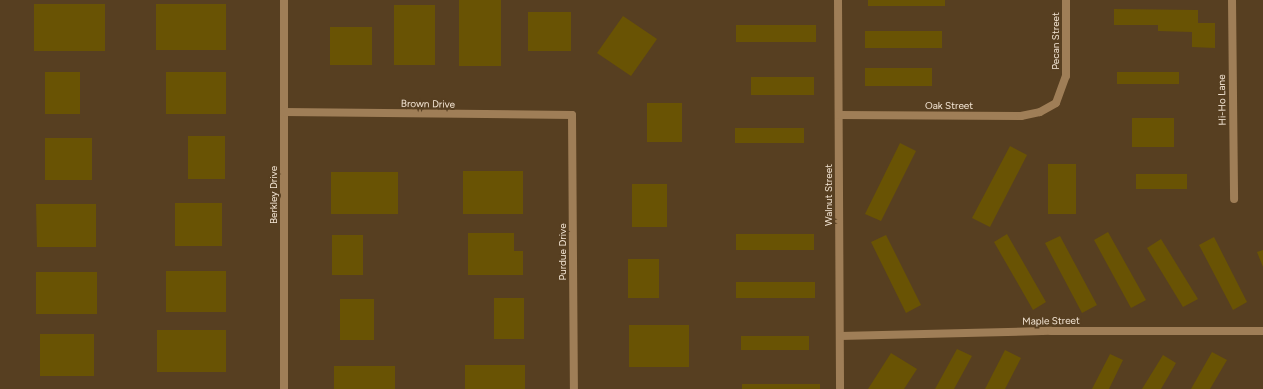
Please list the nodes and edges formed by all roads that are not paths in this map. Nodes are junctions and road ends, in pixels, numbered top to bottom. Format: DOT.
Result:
graph roads {
  1 [pos="284,0"];
  2 [pos="838,0"];
  3 [pos="1066,0"];
  4 [pos="1232,0"];
  5 [pos="1056,103"];
  6 [pos="284,112"];
  7 [pos="572,115"];
  8 [pos="839,115"];
  9 [pos="1234,199"];
  10 [pos="1263,331"];
  11 [pos="840,336"];
  12 [pos="284,389"];
  13 [pos="574,389"];
  14 [pos="840,389"];
  1 -- 6 [label="street, Berkley Drive"];
  2 -- 8 [label="street, Walnut Street"];
  3 -- 5 [label="street, Pecan Street"];
  4 -- 9 [label="street, Hi-Ho Lane"];
  5 -- 8 [label="street, Oak Street"];
  6 -- 7 [label="street, Brown Drive"];
  6 -- 12 [label="street, Berkley Drive"];
  7 -- 13 [label="street, Purdue Drive"];
  8 -- 11 [label="street, Walnut Street"];
  10 -- 11 [label="street, Maple Street"];
  11 -- 14 [label="street, Walnut Street"];
}
